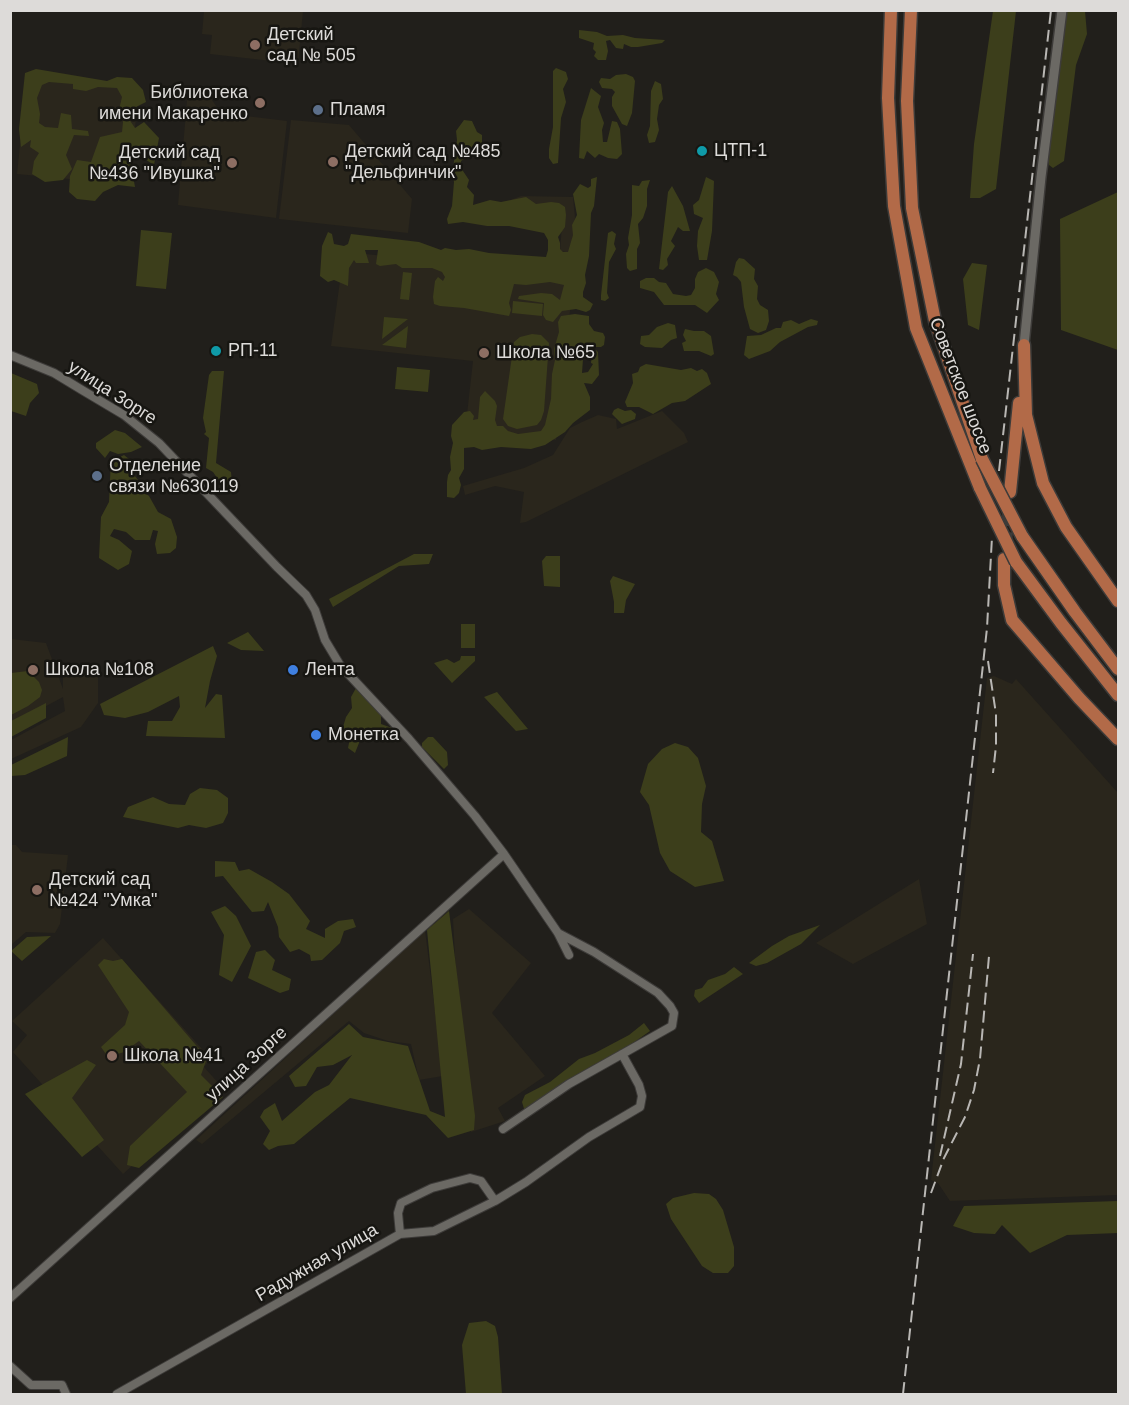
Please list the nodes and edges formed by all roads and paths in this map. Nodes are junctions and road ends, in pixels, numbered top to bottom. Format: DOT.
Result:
graph roads {
  1 [pos="891,10"];
  2 [pos="910,10"];
  3 [pos="1062,10"];
  4 [pos="1024,345"];
  5 [pos="10,355"];
  6 [pos="1010,492"];
  7 [pos="1010,561"];
  8 [pos="1119,601"];
  9 [pos="1119,669"];
  10 [pos="1119,695"];
  11 [pos="1119,739"];
  12 [pos="504,854"];
  13 [pos="558,933"];
  14 [pos="568,955"];
  15 [pos="622,1054"];
  16 [pos="503,1130"];
  17 [pos="495,1201"];
  18 [pos="400,1234"];
  19 [pos="10,1298"];
  20 [pos="10,1366"];
  21 [pos="66,1395"];
  22 [pos="117,1395"];
  1 -- 7 [label="highway, Советское шоссе, bridge"];
  2 -- 9 [label="highway, Советское шоссе, bridge"];
  3 -- 4 [label="street"];
  4 -- 6 [label="highway"];
  4 -- 8 [label="highway"];
  5 -- 12 [label="street, улица Зорге"];
  7 -- 10 [label="highway, Советское шоссе"];
  7 -- 11 [label="highway"];
  12 -- 13 [label="street, улица Зорге"];
  12 -- 19 [label="street, улица Зорге"];
  13 -- 14 [label="street, улица Зорге"];
  13 -- 15 [label="street"];
  15 -- 16 [label="street"];
  15 -- 17 [label="street, Радужная улица"];
  17 -- 18 [label="street, Радужная улица"];
  17 -- 18 [label="street"];
  18 -- 22 [label="street, Радужная улица"];
  20 -- 21 [label="street"];
}
